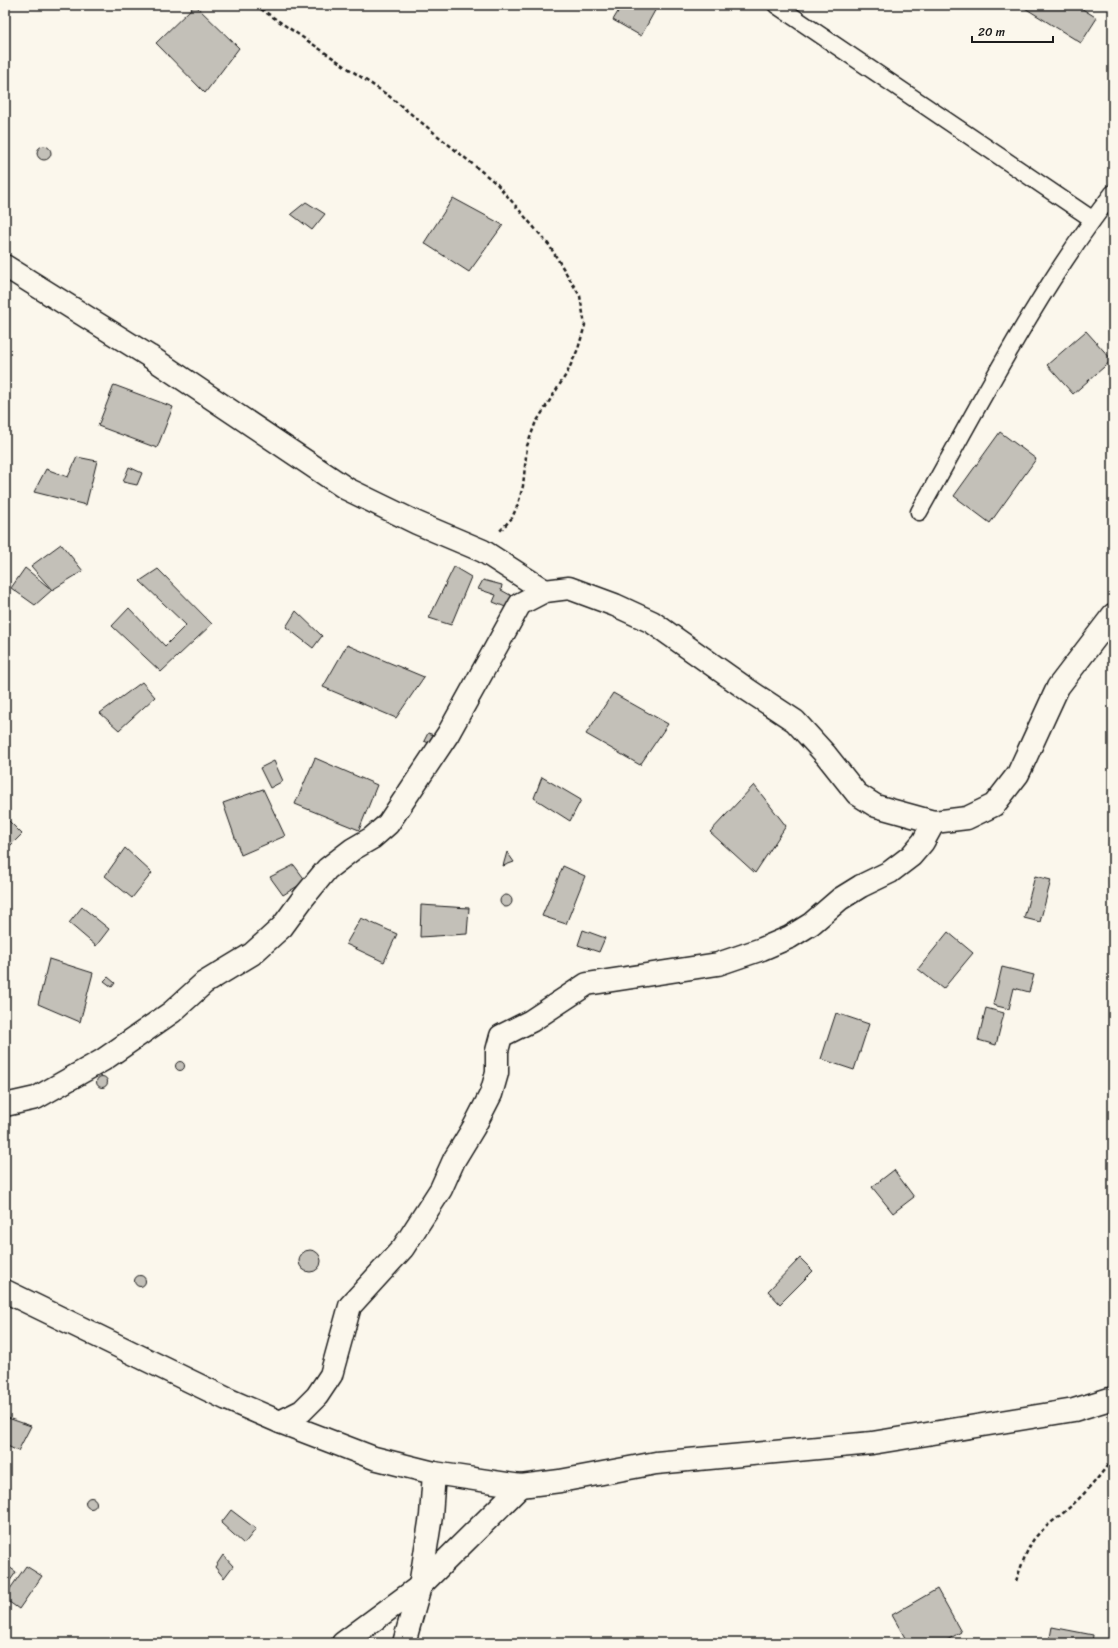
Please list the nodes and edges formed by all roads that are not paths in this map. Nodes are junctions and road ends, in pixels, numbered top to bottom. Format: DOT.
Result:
graph roads {
  1 [pos="776,5"];
  2 [pos="1113,192"];
  3 [pos="1092,219"];
  4 [pos="5,266"];
  5 [pos="919,512"];
  6 [pos="545,591"];
  7 [pos="1113,615"];
  8 [pos="934,822"];
  9 [pos="5,1105"];
  10 [pos="5,1292"];
  11 [pos="1113,1398"];
  12 [pos="280,1422"];
  13 [pos="434,1473"];
  14 [pos="521,1486"];
  15 [pos="420,1586"];
  16 [pos="343,1643"];
  17 [pos="404,1643"];
  1 -- 3 [label="lane"];
  2 -- 3 [label="lane"];
  3 -- 5 [label="lane"];
  4 -- 6 [label="street"];
  6 -- 8 [label="street"];
  6 -- 9 [label="street"];
  7 -- 8 [label="street"];
  8 -- 12 [label="street"];
  10 -- 12 [label="street"];
  11 -- 14 [label="street"];
  12 -- 13 [label="street"];
  13 -- 14 [label="street"];
  13 -- 15 [label="street"];
  14 -- 15 [label="street"];
  15 -- 16 [label="street"];
  15 -- 17 [label="street"];
}
